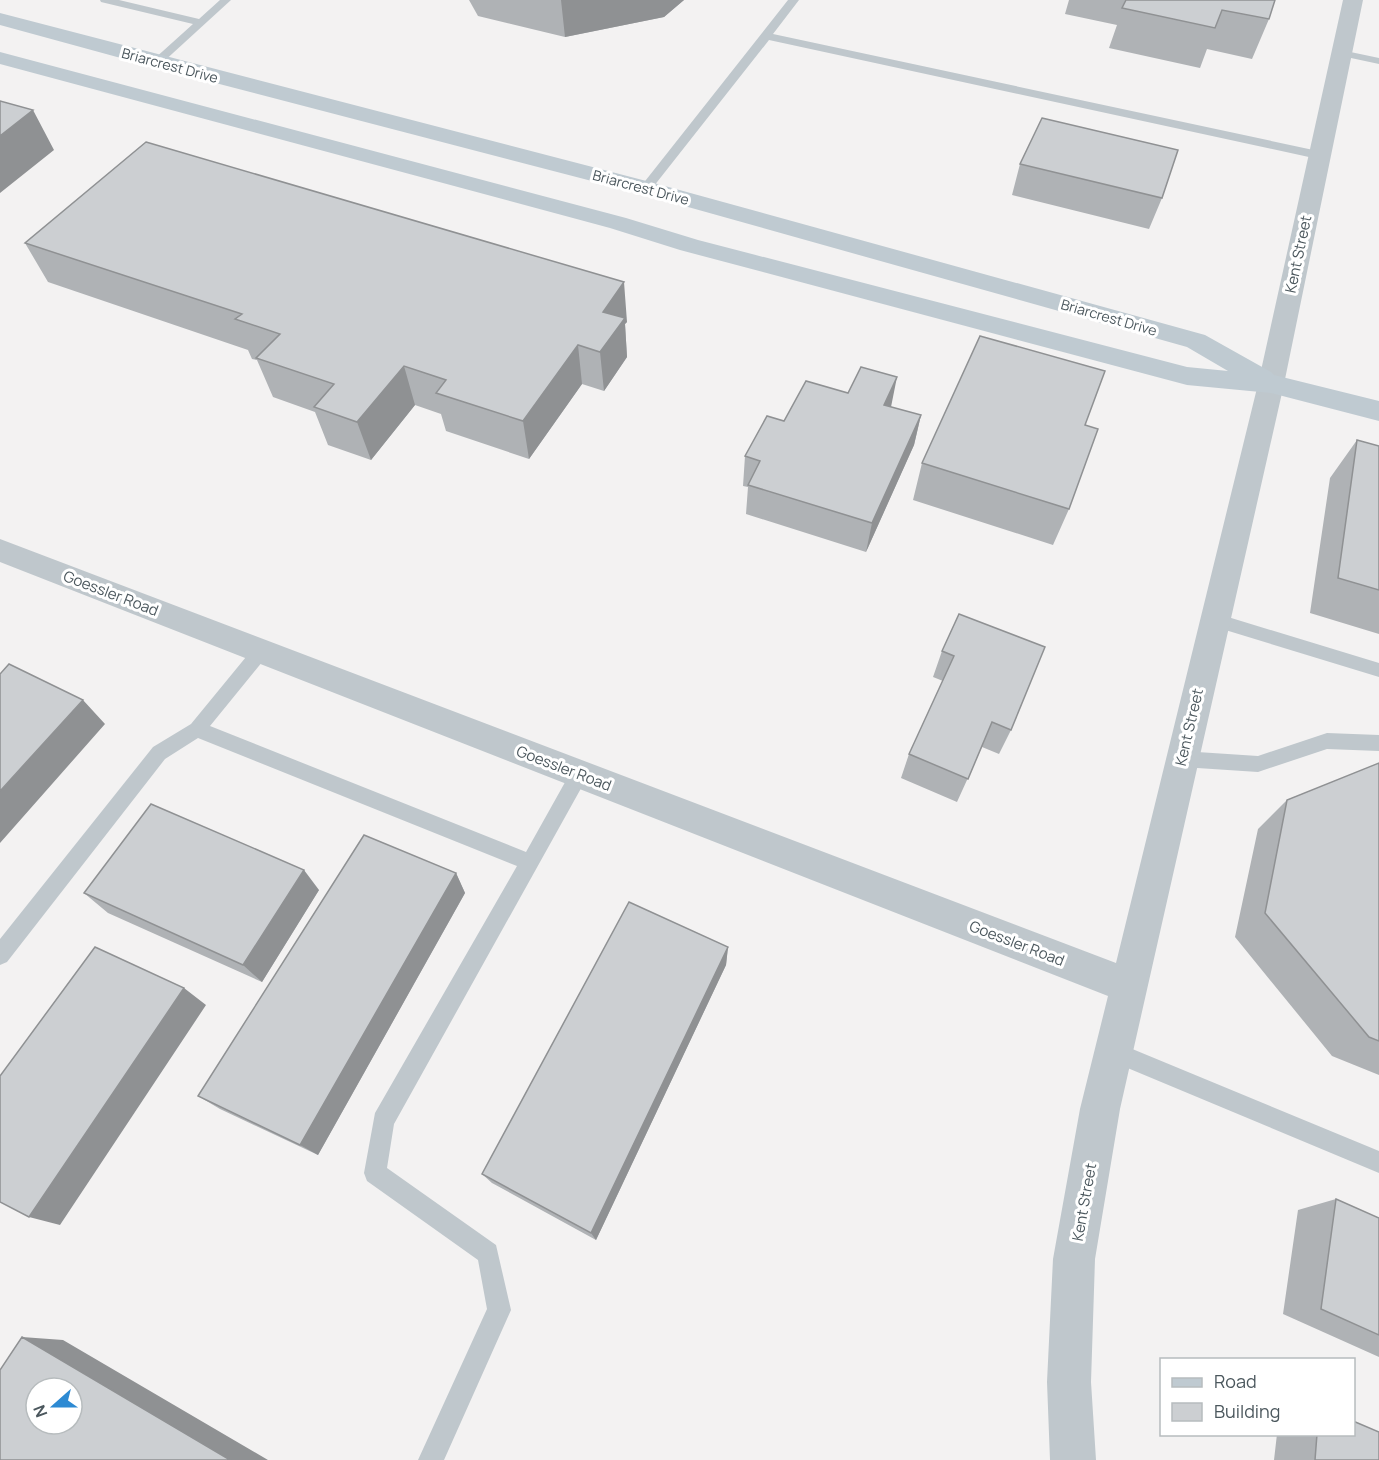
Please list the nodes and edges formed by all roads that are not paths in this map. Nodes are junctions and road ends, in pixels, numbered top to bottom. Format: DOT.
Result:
graph roads {
  1 [pos="105,0"];
  2 [pos="226,0"];
  3 [pos="794,0"];
  4 [pos="1353,0"];
  5 [pos="0,19"];
  6 [pos="199,22"];
  7 [pos="766,36"];
  8 [pos="1341,53"];
  9 [pos="0,58"];
  10 [pos="1379,61"];
  11 [pos="157,62"];
  12 [pos="125,91"];
  13 [pos="1318,156"];
  14 [pos="646,188"];
  15 [pos="1271,384"];
  16 [pos="1379,411"];
  17 [pos="0,550"];
  18 [pos="1215,620"];
  19 [pos="261,651"];
  20 [pos="1379,670"];
  21 [pos="197,729"];
  22 [pos="1379,742"];
  23 [pos="1182,759"];
  24 [pos="580,774"];
  25 [pos="529,862"];
  26 [pos="0,955"];
  27 [pos="1128,986"];
  28 [pos="1113,1052"];
  29 [pos="1379,1162"];
  30 [pos="431,1460"];
  31 [pos="1073,1460"];
  1 -- 6 [label="lane"];
  2 -- 6 [label="lane"];
  3 -- 7 [label="lane"];
  4 -- 8 [label="street, Kent Street"];
  5 -- 11 [label="main road, Briarcrest Drive"];
  6 -- 11 [label="lane"];
  7 -- 13 [label="lane"];
  7 -- 14 [label="lane"];
  8 -- 10 [label="lane"];
  8 -- 13 [label="street, Kent Street"];
  9 -- 12 [label="main road, Briarcrest Drive"];
  11 -- 12 [label="main road"];
  11 -- 14 [label="main road, Briarcrest Drive"];
  12 -- 15 [label="main road, Briarcrest Drive"];
  13 -- 15 [label="street, Kent Street"];
  14 -- 15 [label="main road, Briarcrest Drive"];
  15 -- 16 [label="main road, Briarcrest Drive"];
  15 -- 18 [label="street, Kent Street"];
  17 -- 19 [label="street, Goessler Road"];
  18 -- 20 [label="lane"];
  18 -- 23 [label="street, Kent Street"];
  19 -- 21 [label="lane"];
  19 -- 24 [label="street, Goessler Road"];
  21 -- 25 [label="lane"];
  21 -- 26 [label="lane"];
  22 -- 23 [label="lane"];
  23 -- 27 [label="street, Kent Street"];
  24 -- 25 [label="lane"];
  24 -- 27 [label="street, Goessler Road"];
  25 -- 30 [label="lane"];
  27 -- 28 [label="street, Kent Street"];
  28 -- 29 [label="lane"];
  28 -- 31 [label="street, Kent Street"];
}
